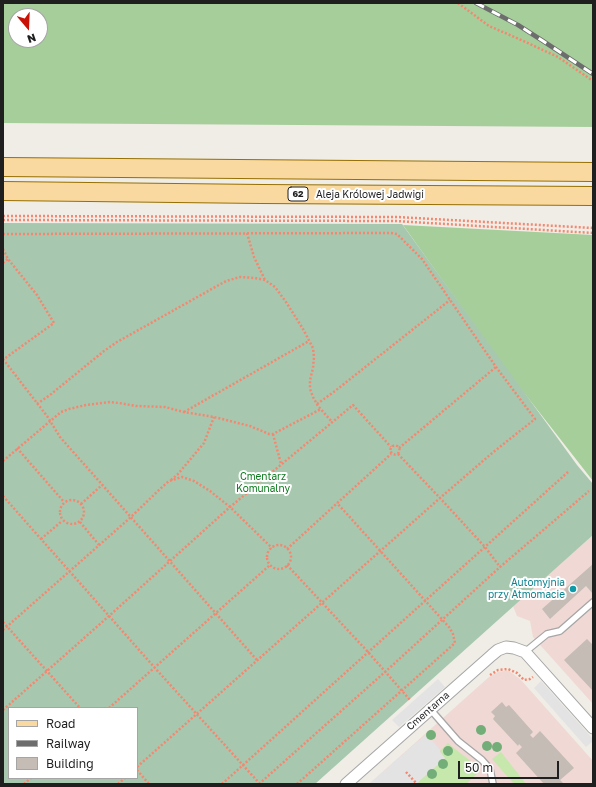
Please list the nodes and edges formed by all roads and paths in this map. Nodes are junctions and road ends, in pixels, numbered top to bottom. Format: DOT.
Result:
graph roads {
  1 [pos="458,3"];
  2 [pos="593,81"];
  3 [pos="3,167"];
  4 [pos="593,172"];
  5 [pos="3,191"];
  6 [pos="593,196"];
  7 [pos="3,216"];
  8 [pos="3,220"];
  9 [pos="593,228"];
  10 [pos="247,233"];
  11 [pos="593,233"];
  12 [pos="3,234"];
  13 [pos="3,249"];
  14 [pos="8,259"];
  15 [pos="3,263"];
  16 [pos="265,280"];
  17 [pos="450,300"];
  18 [pos="309,341"];
  19 [pos="3,359"];
  20 [pos="496,367"];
  21 [pos="37,404"];
  22 [pos="317,404"];
  23 [pos="321,409"];
  24 [pos="184,412"];
  25 [pos="214,417"];
  26 [pos="50,421"];
  27 [pos="332,422"];
  28 [pos="273,434"];
  29 [pos="391,447"];
  30 [pos="17,448"];
  31 [pos="399,448"];
  32 [pos="392,454"];
  33 [pos="398,454"];
  34 [pos="3,461"];
  35 [pos="281,464"];
  36 [pos="568,472"];
  37 [pos="169,481"];
  38 [pos="102,485"];
  39 [pos="589,490"];
  40 [pos="3,496"];
  41 [pos="440,498"];
  42 [pos="64,502"];
  43 [pos="337,503"];
  44 [pos="81,504"];
  45 [pos="230,507"];
  46 [pos="131,517"];
  47 [pos="62,521"];
  48 [pos="80,522"];
  49 [pos="41,539"];
  50 [pos="99,545"];
  51 [pos="485,547"];
  52 [pos="272,548"];
  53 [pos="287,549"];
  54 [pos="381,550"];
  55 [pos="170,561"];
  56 [pos="270,565"];
  57 [pos="287,565"];
  58 [pos="500,567"];
  59 [pos="69,571"];
  60 [pos="426,600"];
  61 [pos="322,602"];
  62 [pos="593,602"];
  63 [pos="215,613"];
  64 [pos="109,616"];
  65 [pos="442,619"];
  66 [pos="3,622"];
  67 [pos="7,627"];
  68 [pos="3,630"];
  69 [pos="368,652"];
  70 [pos="525,652"];
  71 [pos="257,660"];
  72 [pos="154,668"];
  73 [pos="541,669"];
  74 [pos="47,671"];
  75 [pos="385,672"];
  76 [pos="485,679"];
  77 [pos="402,691"];
  78 [pos="410,700"];
  79 [pos="79,707"];
  80 [pos="110,707"];
  81 [pos="430,709"];
  82 [pos="3,710"];
  83 [pos="197,715"];
  84 [pos="593,728"];
  85 [pos="243,765"];
  86 [pos="138,766"];
  87 [pos="138,771"];
  88 [pos="406,772"];
  89 [pos="149,784"];
  90 [pos="222,784"];
  91 [pos="259,784"];
  92 [pos="298,784"];
  93 [pos="346,784"];
  94 [pos="417,784"];
  95 [pos="493,784"];
  1 -- 2 [label="path"];
  3 -- 4 [label="main road"];
  5 -- 6 [label="main road, Aleja Królowej Jadwigi / 62"];
  7 -- 9 [label="path"];
  8 -- 11 [label="path"];
  10 -- 12 [label="path"];
  10 -- 16 [label="path"];
  10 -- 17 [label="path"];
  13 -- 14 [label="path"];
  14 -- 15 [label="path"];
  14 -- 19 [label="path"];
  16 -- 18 [label="path"];
  16 -- 21 [label="path"];
  17 -- 20 [label="path"];
  17 -- 22 [label="path"];
  18 -- 22 [label="path"];
  18 -- 24 [label="path"];
  19 -- 21 [label="path"];
  20 -- 31 [label="path"];
  20 -- 41 [label="path"];
  21 -- 26 [label="path"];
  22 -- 23 [label="path"];
  23 -- 27 [label="path"];
  23 -- 28 [label="path"];
  24 -- 25 [label="path"];
  24 -- 26 [label="path"];
  25 -- 28 [label="path"];
  25 -- 37 [label="path"];
  26 -- 30 [label="path"];
  26 -- 38 [label="path"];
  27 -- 29 [label="path"];
  27 -- 35 [label="path"];
  28 -- 35 [label="path"];
  29 -- 31 [label="path"];
  29 -- 32 [label="path"];
  30 -- 34 [label="path"];
  30 -- 42 [label="path"];
  31 -- 33 [label="path"];
  32 -- 33 [label="path"];
  32 -- 43 [label="path"];
  33 -- 41 [label="path"];
  35 -- 45 [label="path"];
  36 -- 51 [label="path"];
  37 -- 45 [label="path"];
  37 -- 46 [label="path"];
  38 -- 44 [label="path"];
  38 -- 46 [label="path"];
  39 -- 58 [label="path"];
  40 -- 49 [label="path"];
  41 -- 51 [label="path"];
  41 -- 54 [label="path"];
  42 -- 44 [label="path"];
  42 -- 47 [label="path"];
  43 -- 53 [label="path"];
  43 -- 54 [label="path"];
  44 -- 48 [label="path"];
  45 -- 52 [label="path"];
  45 -- 55 [label="path"];
  46 -- 50 [label="path"];
  46 -- 55 [label="path"];
  47 -- 48 [label="path"];
  47 -- 49 [label="path"];
  48 -- 50 [label="path"];
  49 -- 59 [label="path"];
  50 -- 59 [label="path"];
  51 -- 58 [label="path"];
  51 -- 60 [label="path"];
  52 -- 53 [label="path"];
  52 -- 56 [label="path"];
  53 -- 57 [label="path"];
  54 -- 60 [label="path"];
  54 -- 61 [label="path"];
  55 -- 63 [label="path"];
  55 -- 64 [label="path"];
  56 -- 57 [label="path"];
  56 -- 63 [label="path"];
  57 -- 61 [label="path"];
  58 -- 65 [label="path"];
  59 -- 64 [label="path"];
  59 -- 67 [label="path"];
  60 -- 65 [label="path"];
  60 -- 69 [label="path"];
  61 -- 69 [label="path"];
  61 -- 71 [label="path"];
  62 -- 70 [label="lane"];
  63 -- 71 [label="path"];
  63 -- 72 [label="path"];
  64 -- 72 [label="path"];
  64 -- 74 [label="path"];
  65 -- 75 [label="path"];
  65 -- 77 [label="path"];
  66 -- 67 [label="path"];
  67 -- 68 [label="path"];
  67 -- 74 [label="path"];
  69 -- 75 [label="path"];
  69 -- 85 [label="path"];
  70 -- 73 [label="street"];
  70 -- 81 [label="street, Cmentarna"];
  71 -- 83 [label="path"];
  72 -- 80 [label="path"];
  72 -- 83 [label="path"];
  73 -- 76 [label="path"];
  73 -- 84 [label="street"];
  74 -- 79 [label="path"];
  74 -- 82 [label="path"];
  75 -- 77 [label="path"];
  75 -- 91 [label="path"];
  77 -- 78 [label="path"];
  77 -- 92 [label="path"];
  81 -- 93 [label="street, Cmentarna"];
  81 -- 95 [label="lane"];
  83 -- 85 [label="path"];
  83 -- 86 [label="path"];
  85 -- 90 [label="path"];
  85 -- 91 [label="path"];
  87 -- 89 [label="path"];
  88 -- 94 [label="path"];
}
